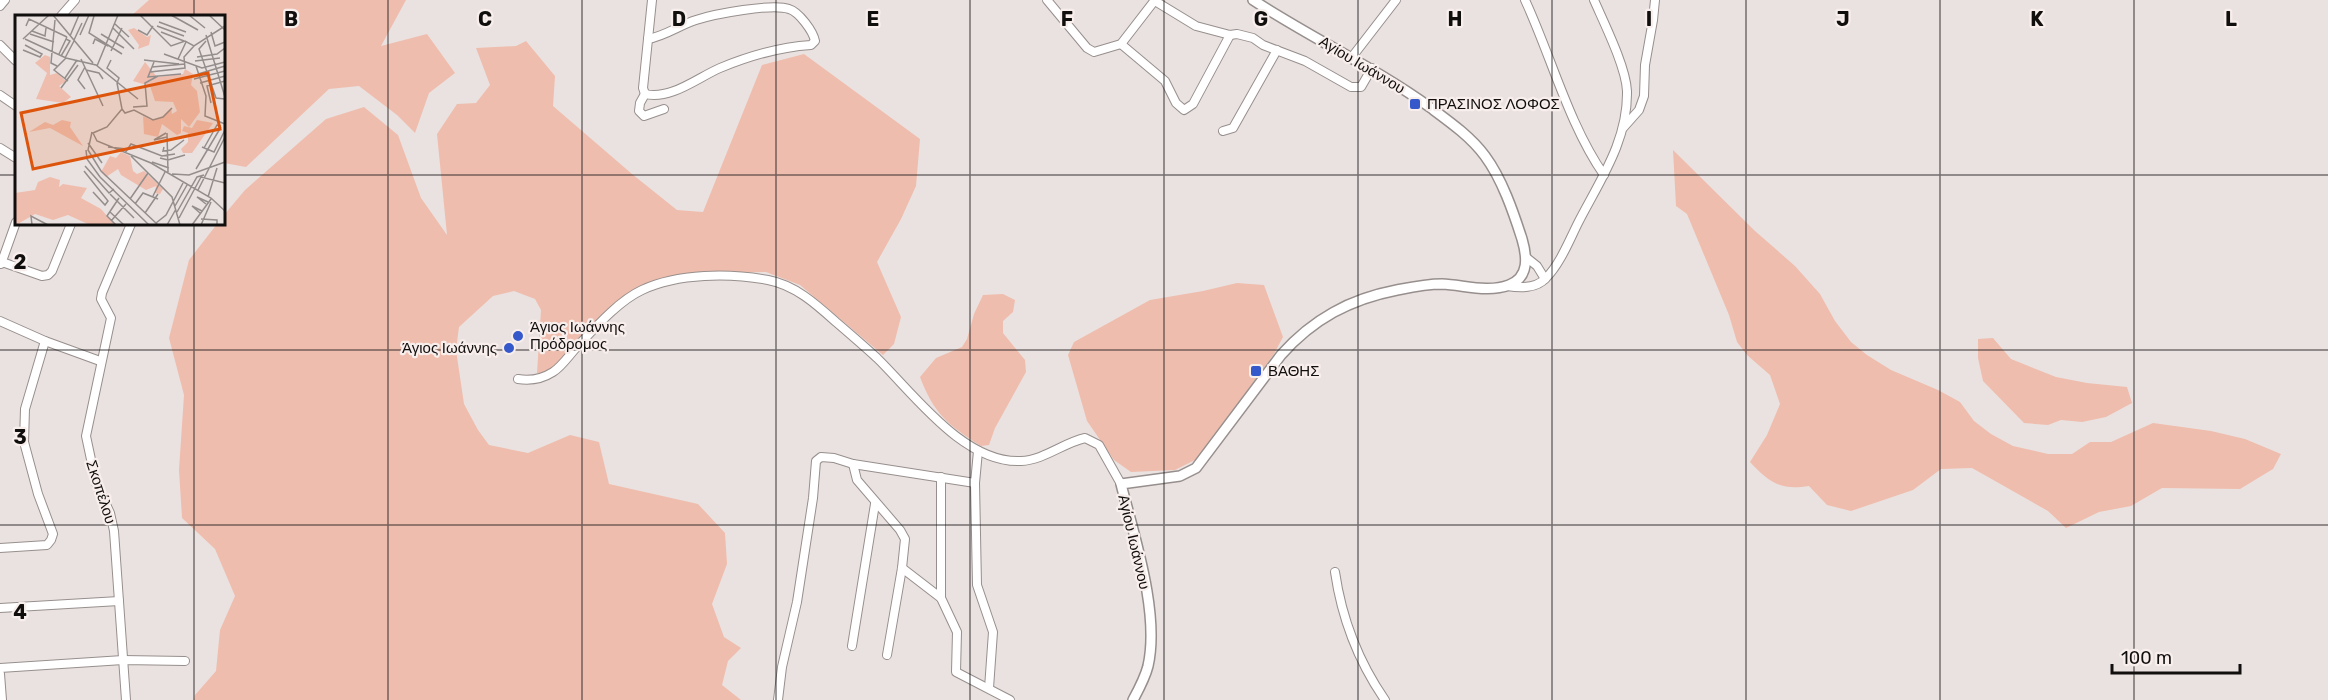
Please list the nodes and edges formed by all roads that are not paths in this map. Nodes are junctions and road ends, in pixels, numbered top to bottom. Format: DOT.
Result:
graph roads {
  1 [pos="5,0"];
  2 [pos="75,0"];
  3 [pos="652,0"];
  4 [pos="1047,0"];
  5 [pos="1155,0"];
  6 [pos="1253,0"];
  7 [pos="1396,0"];
  8 [pos="1525,0"];
  9 [pos="1594,0"];
  10 [pos="1654,0"];
  11 [pos="0,6"];
  12 [pos="63,15"];
  13 [pos="1230,35"];
  14 [pos="648,39"];
  15 [pos="1121,44"];
  16 [pos="0,45"];
  17 [pos="1277,50"];
  18 [pos="1352,57"];
  19 [pos="15,60"];
  20 [pos="1372,68"];
  21 [pos="645,94"];
  22 [pos="0,95"];
  23 [pos="15,105"];
  24 [pos="664,109"];
  25 [pos="1623,128"];
  26 [pos="1223,131"];
  27 [pos="0,148"];
  28 [pos="15,157"];
  29 [pos="1604,175"];
  30 [pos="15,225"];
  31 [pos="71,225"];
  32 [pos="131,225"];
  33 [pos="1527,258"];
  34 [pos="1,264"];
  35 [pos="1545,279"];
  36 [pos="1507,286"];
  37 [pos="0,321"];
  38 [pos="45,341"];
  39 [pos="100,361"];
  40 [pos="518,379"];
  41 [pos="978,451"];
  42 [pos="853,464"];
  43 [pos="941,477"];
  44 [pos="975,483"];
  45 [pos="1120,484"];
  46 [pos="875,504"];
  47 [pos="0,548"];
  48 [pos="902,568"];
  49 [pos="1335,572"];
  50 [pos="940,598"];
  51 [pos="118,602"];
  52 [pos="0,608"];
  53 [pos="852,646"];
  54 [pos="886,655"];
  55 [pos="123,660"];
  56 [pos="185,661"];
  57 [pos="0,668"];
  58 [pos="0,674"];
  59 [pos="989,688"];
  60 [pos="2,700"];
  61 [pos="126,700"];
  62 [pos="778,700"];
  63 [pos="1010,700"];
  64 [pos="1134,700"];
  65 [pos="1385,700"];
  1 -- 11 [label="street"];
  2 -- 12 [label="street"];
  3 -- 14 [label="street"];
  4 -- 15 [label="street"];
  5 -- 13 [label="street"];
  5 -- 15 [label="street"];
  6 -- 18 [label="street, Αγίου Ιωάννου"];
  7 -- 18 [label="street"];
  8 -- 29 [label="street"];
  9 -- 25 [label="street"];
  10 -- 25 [label="street"];
  13 -- 15 [label="street"];
  13 -- 17 [label="street"];
  14 -- 21 [label="street"];
  14 -- 21 [label="street"];
  16 -- 19 [label="street"];
  17 -- 20 [label="street"];
  17 -- 26 [label="street"];
  18 -- 20 [label="street, Αγίου Ιωάννου"];
  20 -- 33 [label="street, Αγίου Ιωάννου"];
  21 -- 24 [label="street"];
  22 -- 23 [label="street"];
  25 -- 29 [label="street"];
  27 -- 28 [label="street"];
  29 -- 35 [label="street"];
  30 -- 34 [label="street"];
  31 -- 34 [label="street"];
  32 -- 39 [label="street, Σκοπέλου"];
  33 -- 35 [label="street"];
  33 -- 36 [label="street"];
  35 -- 36 [label="street"];
  36 -- 45 [label="street, Αγίου Ιωάννου"];
  37 -- 38 [label="street"];
  38 -- 39 [label="street"];
  38 -- 47 [label="street"];
  39 -- 51 [label="street, Σκοπέλου"];
  40 -- 41 [label="street"];
  41 -- 44 [label="street"];
  41 -- 45 [label="street"];
  42 -- 43 [label="street"];
  42 -- 46 [label="street"];
  42 -- 62 [label="street"];
  43 -- 44 [label="street"];
  43 -- 50 [label="street"];
  44 -- 59 [label="street"];
  45 -- 64 [label="street, Αγίου Ιωάννου"];
  46 -- 48 [label="street"];
  46 -- 53 [label="street"];
  48 -- 50 [label="street"];
  48 -- 54 [label="street"];
  49 -- 65 [label="street"];
  50 -- 59 [label="street"];
  51 -- 52 [label="street"];
  51 -- 55 [label="street, Σκοπέλου"];
  55 -- 56 [label="street"];
  55 -- 57 [label="street"];
  55 -- 61 [label="street, Σκοπέλου"];
  58 -- 60 [label="street"];
  59 -- 63 [label="street"];
}
